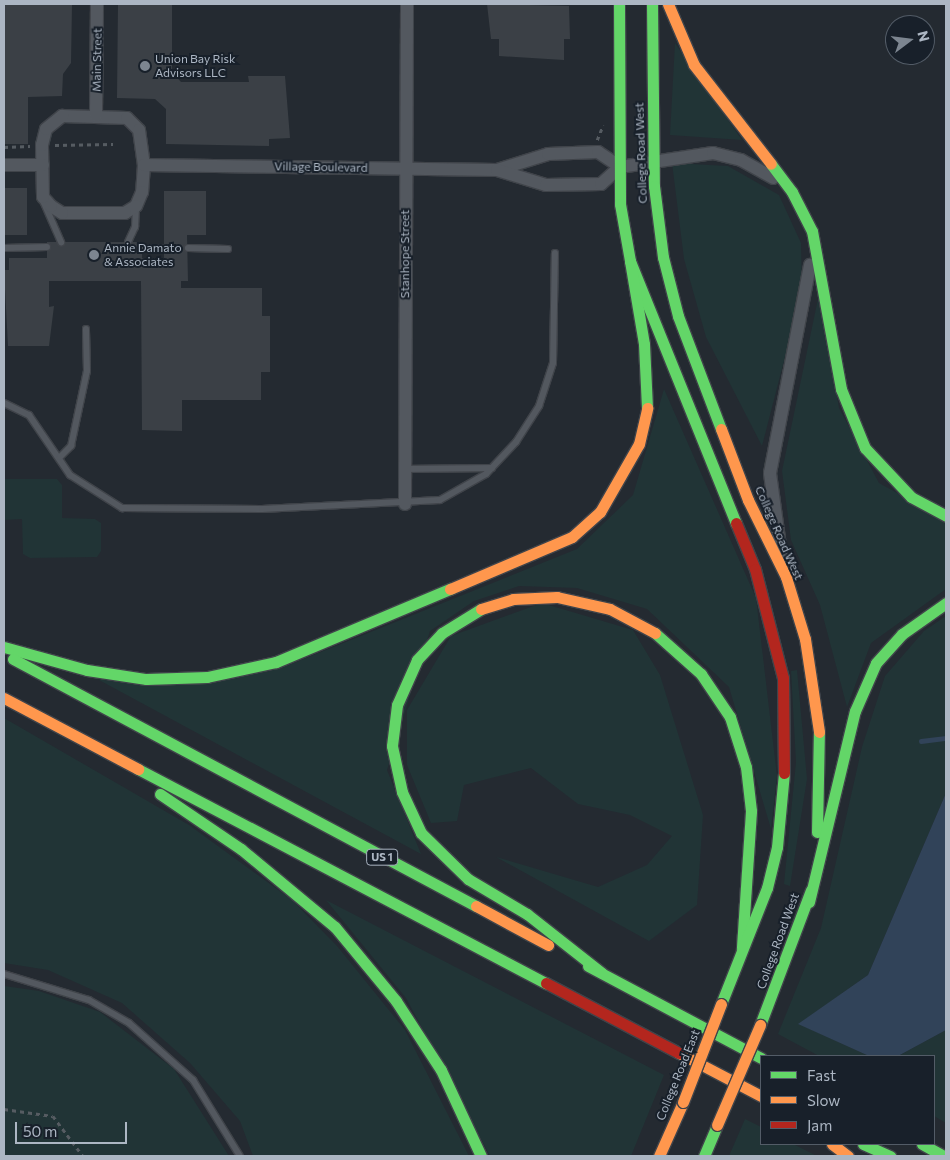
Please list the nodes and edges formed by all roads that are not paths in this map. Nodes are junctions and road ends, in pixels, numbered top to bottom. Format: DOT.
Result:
graph roads {
  1 [pos="97,4"];
  2 [pos="407,4"];
  3 [pos="619,4"];
  4 [pos="652,4"];
  5 [pos="668,4"];
  6 [pos="96,116"];
  7 [pos="654,160"];
  8 [pos="4,165"];
  9 [pos="43,165"];
  10 [pos="144,165"];
  11 [pos="620,167"];
  12 [pos="406,168"];
  13 [pos="497,170"];
  14 [pos="792,192"];
  15 [pos="43,197"];
  16 [pos="136,206"];
  17 [pos="61,242"];
  18 [pos="128,242"];
  19 [pos="47,247"];
  20 [pos="4,248"];
  21 [pos="146,248"];
  22 [pos="164,248"];
  23 [pos="188,248"];
  24 [pos="228,249"];
  25 [pos="555,253"];
  26 [pos="630,261"];
  27 [pos="86,329"];
  28 [pos="4,403"];
  29 [pos="60,458"];
  30 [pos="492,468"];
  31 [pos="405,469"];
  32 [pos="405,504"];
  33 [pos="946,516"];
  34 [pos="786,577"];
  35 [pos="946,603"];
  36 [pos="4,647"];
  37 [pos="4,654"];
  38 [pos="4,698"];
  39 [pos="72,734"];
  40 [pos="809,902"];
  41 [pos="742,948"];
  42 [pos="4,974"];
  43 [pos="602,974"];
  44 [pos="721,1004"];
  45 [pos="760,1057"];
  46 [pos="760,1095"];
  47 [pos="833,1145"];
  48 [pos="865,1145"];
  49 [pos="924,1145"];
  50 [pos="240,1156"];
  51 [pos="481,1156"];
  52 [pos="659,1156"];
  53 [pos="704,1156"];
  54 [pos="848,1156"];
  55 [pos="890,1156"];
  56 [pos="944,1156"];
  1 -- 6 [label="street, Main Street"];
  2 -- 12 [label="street, Stanhope Street"];
  3 -- 11 [label="main road, College Road West"];
  4 -- 7 [label="main road, College Road West"];
  5 -- 14 [label="main road"];
  6 -- 9 [label="street"];
  6 -- 10 [label="street"];
  7 -- 11 [label="street"];
  7 -- 14 [label="street"];
  7 -- 34 [label="main road, College Road West"];
  8 -- 9 [label="street"];
  9 -- 15 [label="street"];
  10 -- 12 [label="street, Village Boulevard"];
  10 -- 16 [label="street"];
  11 -- 13 [label="street, Village Boulevard"];
  11 -- 13 [label="street, Village Boulevard"];
  11 -- 26 [label="main road, College Road West"];
  12 -- 13 [label="street, Village Boulevard"];
  12 -- 31 [label="street, Stanhope Street"];
  14 -- 33 [label="main road"];
  14 -- 34 [label="street"];
  15 -- 16 [label="street"];
  15 -- 17 [label="lane"];
  16 -- 18 [label="lane"];
  19 -- 20 [label="lane"];
  21 -- 22 [label="lane"];
  23 -- 24 [label="lane"];
  25 -- 30 [label="lane"];
  26 -- 36 [label="main road"];
  26 -- 41 [label="main road, College Road West"];
  27 -- 29 [label="lane"];
  28 -- 29 [label="lane"];
  29 -- 32 [label="lane"];
  30 -- 31 [label="lane"];
  30 -- 32 [label="lane"];
  31 -- 32 [label="street, Stanhope Street"];
  34 -- 40 [label="main road, College Road West"];
  35 -- 40 [label="main road"];
  37 -- 43 [label="main road, US 1"];
  38 -- 39 [label="main road, US 1"];
  39 -- 46 [label="main road, US 1"];
  39 -- 51 [label="main road"];
  40 -- 53 [label="main road, College Road West, bridge"];
  41 -- 43 [label="main road"];
  41 -- 44 [label="main road, College Road West"];
  42 -- 50 [label="lane"];
  43 -- 45 [label="main road, US 1"];
  44 -- 52 [label="main road, College Road East, bridge"];
  47 -- 54 [label="main road"];
  48 -- 55 [label="main road"];
  49 -- 56 [label="main road"];
}
